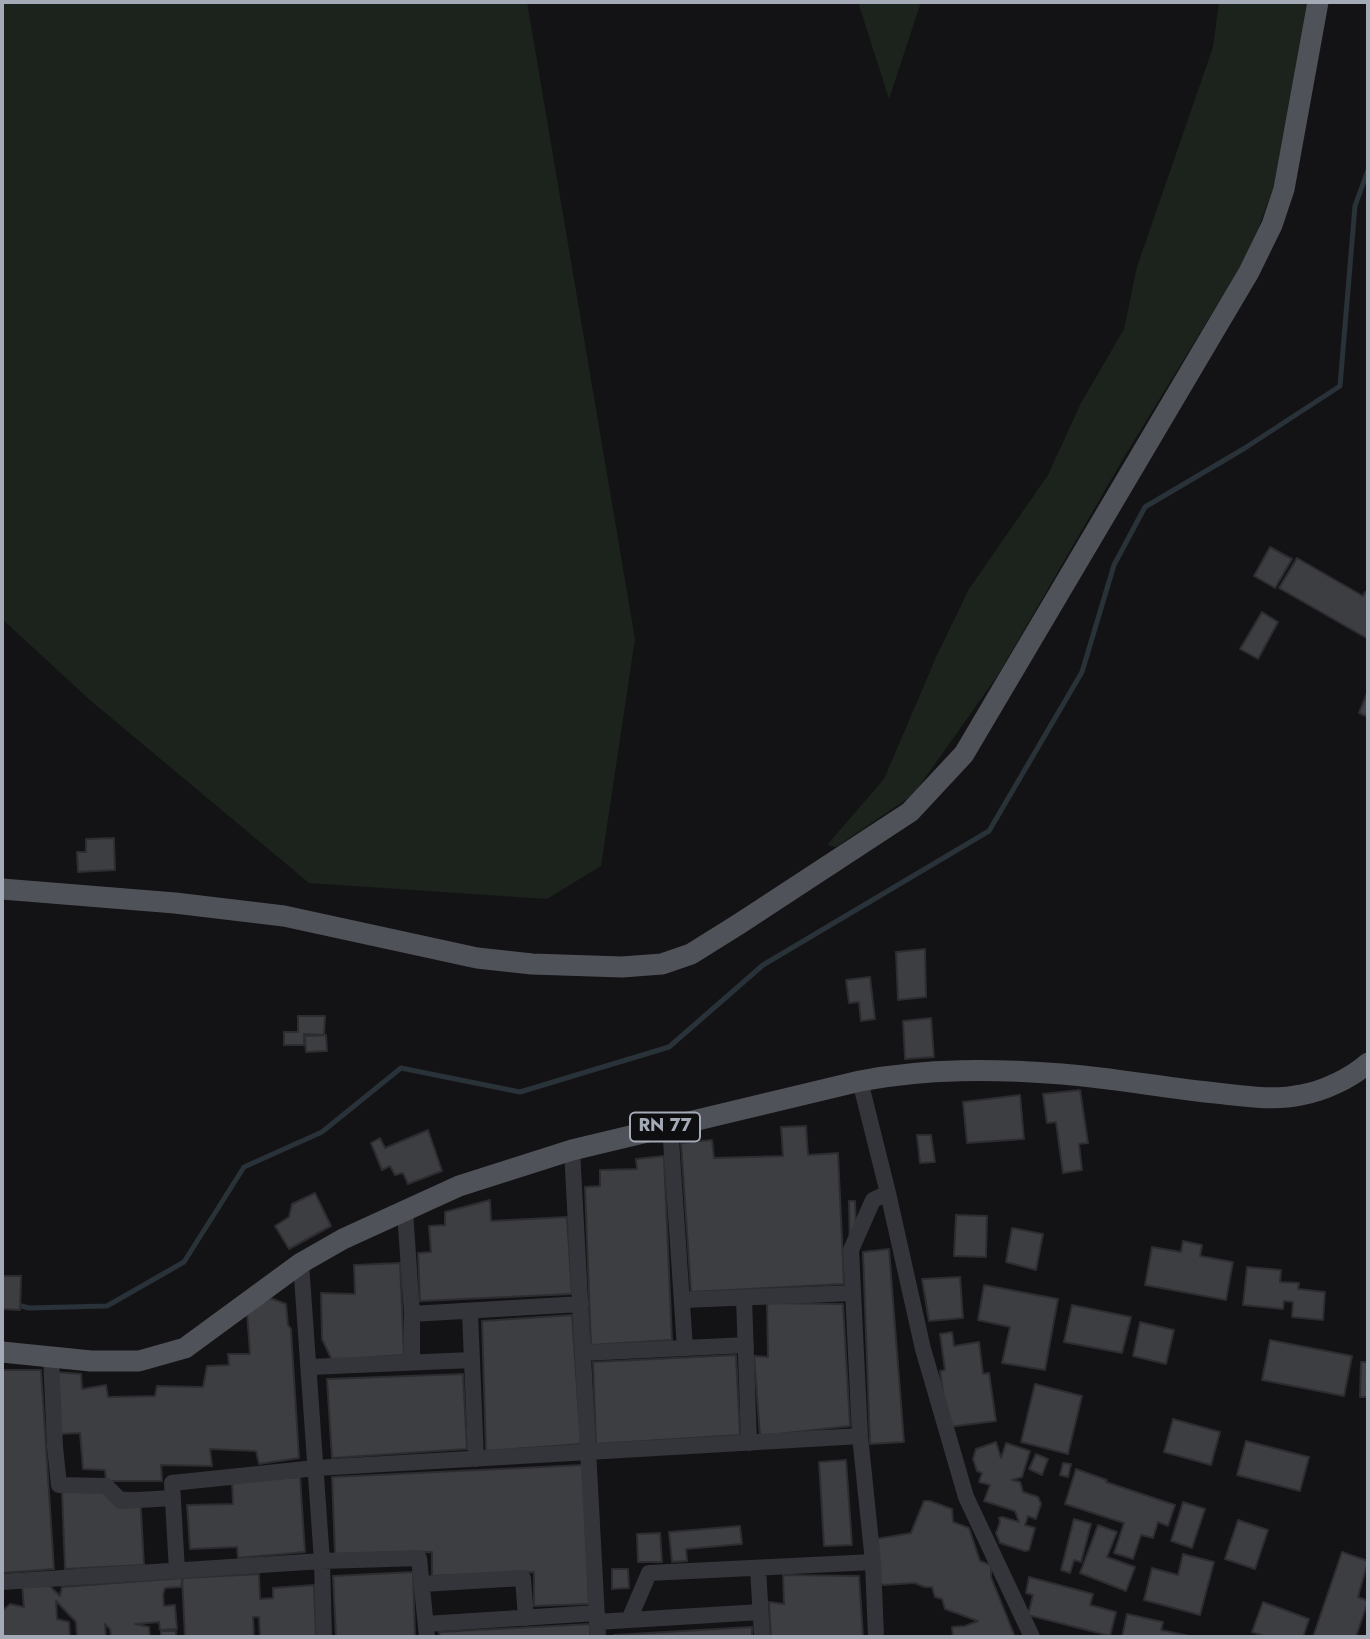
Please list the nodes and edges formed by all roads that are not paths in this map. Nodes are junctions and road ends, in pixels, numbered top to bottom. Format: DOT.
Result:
graph roads {
  1 [pos="1318,2"];
  2 [pos="2,889"];
  3 [pos="1368,1063"];
  4 [pos="860,1081"];
  5 [pos="670,1125"];
  6 [pos="572,1150"];
  7 [pos="888,1194"];
  8 [pos="405,1211"];
  9 [pos="301,1263"];
  10 [pos="853,1293"];
  11 [pos="744,1298"];
  12 [pos="683,1300"];
  13 [pos="581,1304"];
  14 [pos="470,1311"];
  15 [pos="412,1314"];
  16 [pos="746,1345"];
  17 [pos="685,1348"];
  18 [pos="2,1352"];
  19 [pos="583,1353"];
  20 [pos="51,1357"];
  21 [pos="472,1360"];
  22 [pos="412,1362"];
  23 [pos="309,1367"];
  24 [pos="860,1436"];
  25 [pos="749,1443"];
  26 [pos="588,1452"];
  27 [pos="476,1459"];
  28 [pos="316,1468"];
  29 [pos="172,1498"];
  30 [pos="322,1562"];
  31 [pos="873,1562"];
  32 [pos="758,1568"];
  33 [pos="177,1571"];
  34 [pos="2,1582"];
  35 [pos="422,1584"];
  36 [pos="760,1612"];
  37 [pos="526,1618"];
  38 [pos="629,1620"];
  39 [pos="597,1624"];
  40 [pos="426,1631"];
  41 [pos="324,1637"];
  42 [pos="762,1637"];
  43 [pos="876,1637"];
  44 [pos="1032,1637"];
  1 -- 2 [label="main road"];
  3 -- 4 [label="main road, RN 77"];
  4 -- 5 [label="main road, RN 77"];
  4 -- 7 [label="street"];
  5 -- 6 [label="main road, RN 77"];
  5 -- 12 [label="street"];
  6 -- 8 [label="main road, RN 77"];
  6 -- 13 [label="street"];
  7 -- 10 [label="street"];
  7 -- 44 [label="street"];
  8 -- 9 [label="main road, RN 77"];
  8 -- 15 [label="street"];
  9 -- 20 [label="main road, RN 77"];
  9 -- 23 [label="street"];
  10 -- 11 [label="street"];
  10 -- 24 [label="street"];
  11 -- 12 [label="street"];
  11 -- 16 [label="street"];
  12 -- 17 [label="street"];
  13 -- 14 [label="street"];
  13 -- 19 [label="street"];
  14 -- 15 [label="street"];
  14 -- 21 [label="street"];
  15 -- 22 [label="street"];
  16 -- 17 [label="street"];
  16 -- 25 [label="street"];
  17 -- 19 [label="street"];
  18 -- 20 [label="main road, RN 77"];
  19 -- 26 [label="street"];
  20 -- 29 [label="street"];
  21 -- 22 [label="street"];
  21 -- 27 [label="street"];
  22 -- 23 [label="street"];
  23 -- 28 [label="street"];
  24 -- 25 [label="street"];
  24 -- 31 [label="street"];
  25 -- 26 [label="street"];
  26 -- 27 [label="street"];
  26 -- 39 [label="street"];
  27 -- 28 [label="street"];
  28 -- 29 [label="street"];
  28 -- 30 [label="street"];
  29 -- 33 [label="street"];
  30 -- 33 [label="street"];
  30 -- 35 [label="street"];
  30 -- 41 [label="street"];
  31 -- 32 [label="street"];
  31 -- 43 [label="street"];
  32 -- 36 [label="street"];
  32 -- 38 [label="street"];
  33 -- 34 [label="street"];
  35 -- 37 [label="street"];
  35 -- 40 [label="street"];
  36 -- 38 [label="street"];
  36 -- 42 [label="street"];
  37 -- 39 [label="street"];
  37 -- 40 [label="street"];
  38 -- 39 [label="street"];
}
